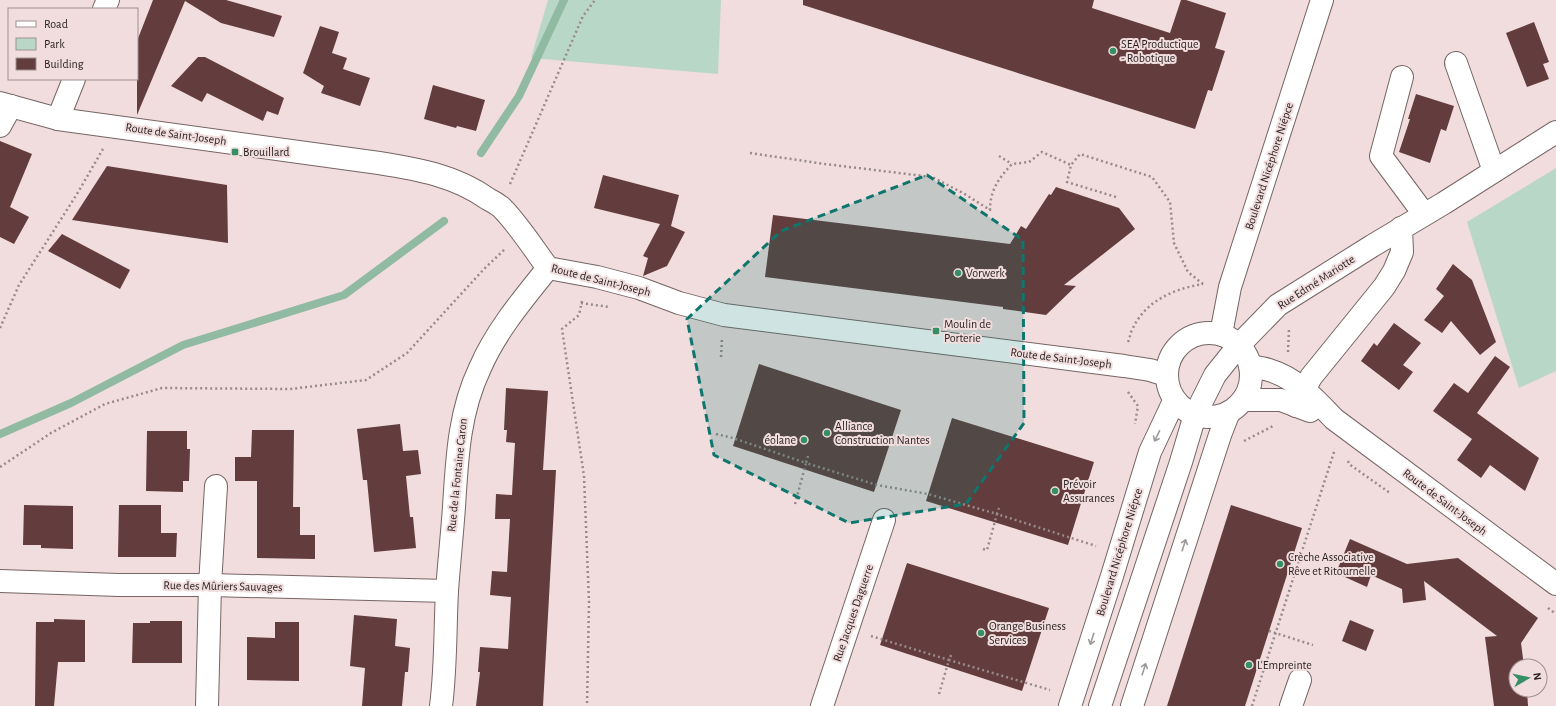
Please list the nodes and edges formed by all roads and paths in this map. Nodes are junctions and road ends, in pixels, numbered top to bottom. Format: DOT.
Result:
graph roads {
  1 [pos="595,0"];
  2 [pos="1322,0"];
  3 [pos="1456,63"];
  4 [pos="1402,76"];
  5 [pos="74,80"];
  6 [pos="6,105"];
  7 [pos="58,119"];
  8 [pos="0,126"];
  9 [pos="117,126"];
  10 [pos="1556,132"];
  11 [pos="750,153"];
  12 [pos="999,156"];
  13 [pos="1012,164"];
  14 [pos="1071,165"];
  15 [pos="1494,171"];
  16 [pos="1116,197"];
  17 [pos="500,207"];
  18 [pos="1424,214"];
  19 [pos="1401,228"];
  20 [pos="522,234"];
  21 [pos="548,268"];
  22 [pos="587,276"];
  23 [pos="1289,322"];
  24 [pos="0,328"];
  25 [pos="1230,340"];
  26 [pos="1127,343"];
  27 [pos="1288,356"];
  28 [pos="1250,366"];
  29 [pos="1166,375"];
  30 [pos="1122,390"];
  31 [pos="1300,398"];
  32 [pos="1174,401"];
  33 [pos="1236,406"];
  34 [pos="1195,415"];
  35 [pos="1339,423"];
  36 [pos="1276,425"];
  37 [pos="1135,427"];
  38 [pos="716,434"];
  39 [pos="1242,442"];
  40 [pos="808,456"];
  41 [pos="806,463"];
  42 [pos="0,467"];
  43 [pos="216,486"];
  44 [pos="795,504"];
  45 [pos="999,508"];
  46 [pos="997,514"];
  47 [pos="884,520"];
  48 [pos="1100,547"];
  49 [pos="984,549"];
  50 [pos="0,581"];
  51 [pos="1556,584"];
  52 [pos="210,585"];
  53 [pos="447,591"];
  54 [pos="848,629"];
  55 [pos="1269,631"];
  56 [pos="1276,633"];
  57 [pos="1313,645"];
  58 [pos="952,653"];
  59 [pos="949,660"];
  60 [pos="1300,680"];
  61 [pos="939,694"];
  62 [pos="1063,699"];
  63 [pos="207,706"];
  64 [pos="441,706"];
  65 [pos="587,706"];
  66 [pos="822,706"];
  67 [pos="1100,706"];
  68 [pos="1132,706"];
  69 [pos="1252,706"];
  70 [pos="1291,706"];
  1 -- 17 [label="path"];
  2 -- 25 [label="street, Boulevard Nicéphore Niépce"];
  3 -- 15 [label="street"];
  4 -- 18 [label="street"];
  5 -- 7 [label="street"];
  6 -- 7 [label="street, Route de Saint-Joseph"];
  6 -- 8 [label="street"];
  7 -- 9 [label="street, Route de Saint-Joseph"];
  9 -- 17 [label="street, Route de Saint-Joseph"];
  9 -- 24 [label="path"];
  10 -- 15 [label="street, Rue Edmé Mariotte"];
  11 -- 13 [label="path"];
  12 -- 13 [label="path"];
  13 -- 14 [label="path"];
  14 -- 16 [label="path"];
  14 -- 26 [label="path"];
  15 -- 18 [label="street, Rue Edmé Mariotte"];
  17 -- 20 [label="street, Route de Saint-Joseph"];
  18 -- 19 [label="street, Rue Edmé Mariotte"];
  19 -- 25 [label="street, Rue Edmé Mariotte"];
  19 -- 31 [label="street"];
  20 -- 21 [label="street, Route de Saint-Joseph"];
  20 -- 42 [label="path"];
  21 -- 22 [label="street, Route de Saint-Joseph"];
  21 -- 53 [label="street, Rue de la Fontaine Caron"];
  22 -- 29 [label="street, Route de Saint-Joseph"];
  22 -- 65 [label="path"];
  23 -- 27 [label="path"];
  25 -- 28 [label="street"];
  25 -- 29 [label="street"];
  25 -- 34 [label="street, Rue Edmé Mariotte"];
  28 -- 31 [label="street, Route de Saint-Joseph"];
  28 -- 33 [label="street"];
  29 -- 32 [label="street"];
  30 -- 37 [label="path"];
  31 -- 33 [label="street, Route de Saint-Joseph"];
  31 -- 35 [label="street, Route de Saint-Joseph"];
  32 -- 34 [label="street"];
  32 -- 62 [label="street, Boulevard Nicéphore Niépce, one-way"];
  33 -- 34 [label="street, Route de Saint-Joseph"];
  68 -- 33 [label="street, one-way"];
  34 -- 67 [label="street"];
  35 -- 51 [label="street, Route de Saint-Joseph"];
  35 -- 56 [label="path"];
  36 -- 39 [label="path"];
  38 -- 41 [label="path"];
  40 -- 41 [label="path"];
  41 -- 44 [label="path"];
  41 -- 46 [label="path"];
  43 -- 52 [label="street"];
  45 -- 46 [label="path"];
  46 -- 48 [label="path"];
  46 -- 49 [label="path"];
  47 -- 54 [label="street, Rue Jacques Daguerre"];
  50 -- 52 [label="street, Rue des Mûriers Sauvages"];
  52 -- 53 [label="street, Rue des Mûriers Sauvages"];
  52 -- 63 [label="street"];
  53 -- 64 [label="street, Rue de la Fontaine Caron"];
  54 -- 59 [label="path"];
  54 -- 66 [label="street, Rue Jacques Daguerre"];
  55 -- 56 [label="path"];
  56 -- 57 [label="path"];
  56 -- 69 [label="path"];
  58 -- 59 [label="path"];
  59 -- 61 [label="path"];
  59 -- 62 [label="path"];
  60 -- 70 [label="street"];
}
